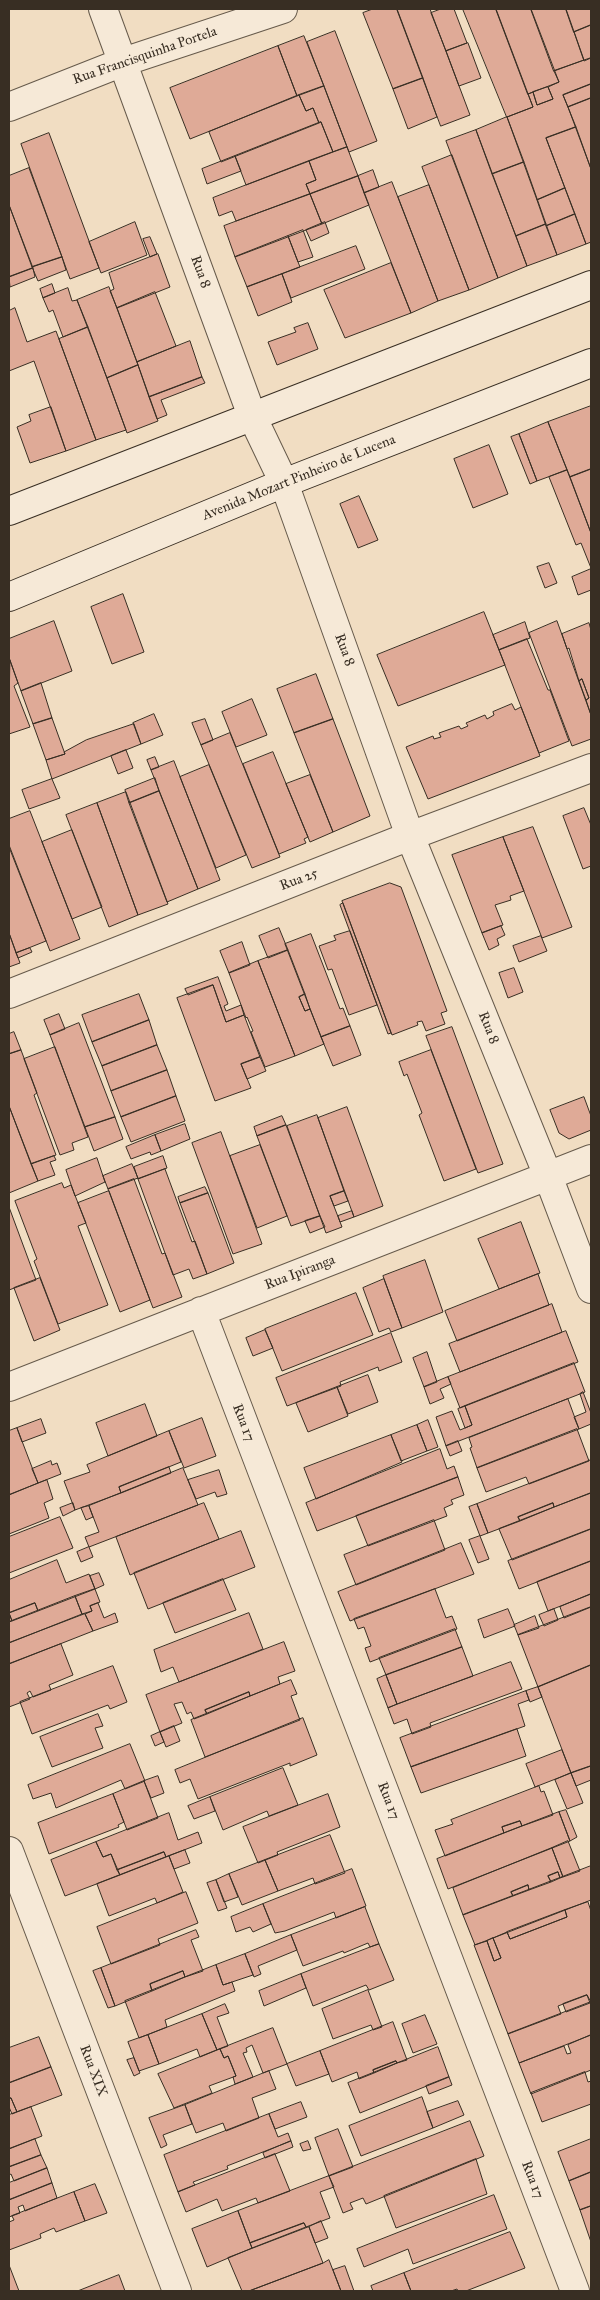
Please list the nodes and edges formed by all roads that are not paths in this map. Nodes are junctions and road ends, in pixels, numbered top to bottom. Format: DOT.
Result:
graph roads {
  1 [pos="103,9"];
  2 [pos="283,9"];
  3 [pos="123,62"];
  4 [pos="9,107"];
  5 [pos="591,285"];
  6 [pos="591,363"];
  7 [pos="252,416"];
  8 [pos="284,483"];
  9 [pos="9,511"];
  10 [pos="9,597"];
  11 [pos="591,768"];
  12 [pos="410,836"];
  13 [pos="9,994"];
  14 [pos="591,1159"];
  15 [pos="548,1176"];
  16 [pos="591,1289"];
  17 [pos="201,1311"];
  18 [pos="9,1387"];
  19 [pos="9,1851"];
  20 [pos="177,2291"];
  21 [pos="574,2291"];
  1 -- 3 [label="street, Rua 8"];
  2 -- 3 [label="street, Rua Francisquinha Portela"];
  3 -- 4 [label="street, Rua Francisquinha Portela"];
  3 -- 7 [label="street, Rua 8"];
  5 -- 7 [label="street"];
  6 -- 8 [label="street, Avenida Mozart Pinheiro de Lucena"];
  7 -- 8 [label="street, Rua 8"];
  7 -- 9 [label="street"];
  8 -- 10 [label="street, Avenida Mozart Pinheiro de Lucena"];
  8 -- 12 [label="street, Rua 8"];
  11 -- 12 [label="street, Rua 25"];
  12 -- 13 [label="street, Rua 25"];
  12 -- 15 [label="street, Rua 8"];
  14 -- 15 [label="street, Rua Ipiranga"];
  15 -- 16 [label="street, Rua 8"];
  15 -- 17 [label="street, Rua Ipiranga"];
  17 -- 18 [label="street, Rua Ipiranga"];
  17 -- 21 [label="street, Rua 17"];
  19 -- 20 [label="street, Rua XIX"];
}
